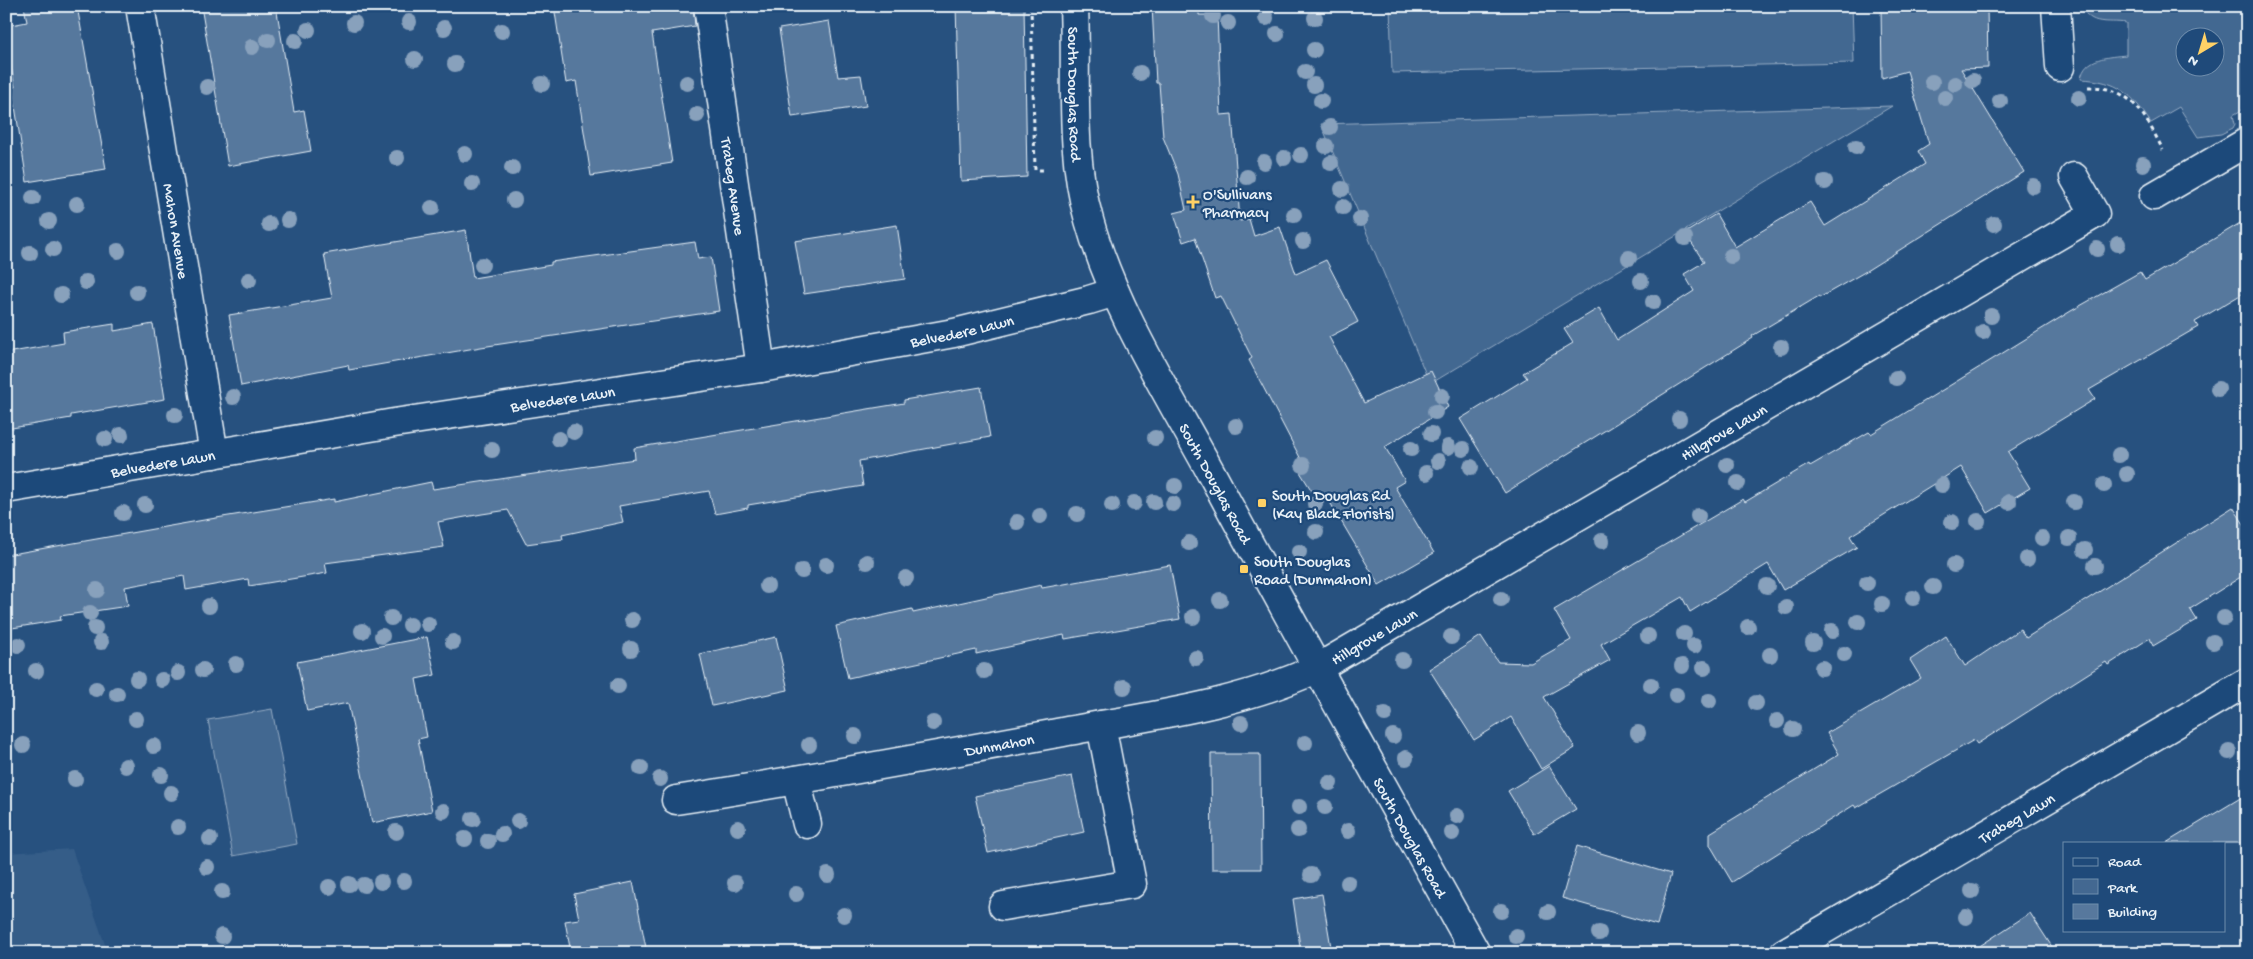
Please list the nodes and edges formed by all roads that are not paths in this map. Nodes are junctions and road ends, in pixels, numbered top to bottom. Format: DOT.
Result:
graph roads {
  1 [pos="140,6"];
  2 [pos="708,6"];
  3 [pos="1074,6"];
  4 [pos="2056,6"];
  5 [pos="2060,67"];
  6 [pos="2247,142"];
  7 [pos="2074,177"];
  8 [pos="2154,196"];
  9 [pos="1116,292"];
  10 [pos="761,368"];
  11 [pos="214,454"];
  12 [pos="6,489"];
  13 [pos="1316,669"];
  14 [pos="2247,682"];
  15 [pos="1101,725"];
  16 [pos="796,780"];
  17 [pos="676,800"];
  18 [pos="806,824"];
  19 [pos="1003,906"];
  20 [pos="1476,953"];
  21 [pos="1784,953"];
  1 -- 11 [label="street, Mahon Avenue"];
  2 -- 10 [label="street, Trabeg Avenue"];
  3 -- 9 [label="street, South Douglas Road"];
  4 -- 5 [label="street"];
  6 -- 8 [label="street"];
  7 -- 13 [label="street, Hillgrove Lawn"];
  9 -- 10 [label="street, Belvedere Lawn"];
  9 -- 13 [label="street, South Douglas Road"];
  10 -- 11 [label="street, Belvedere Lawn"];
  11 -- 12 [label="street, Belvedere Lawn"];
  13 -- 15 [label="street, Dunmahon"];
  13 -- 20 [label="street, South Douglas Road"];
  14 -- 21 [label="street, Trabeg Lawn"];
  15 -- 16 [label="street, Dunmahon"];
  15 -- 19 [label="street"];
  16 -- 17 [label="street, Dunmahon"];
  16 -- 18 [label="street"];
}
